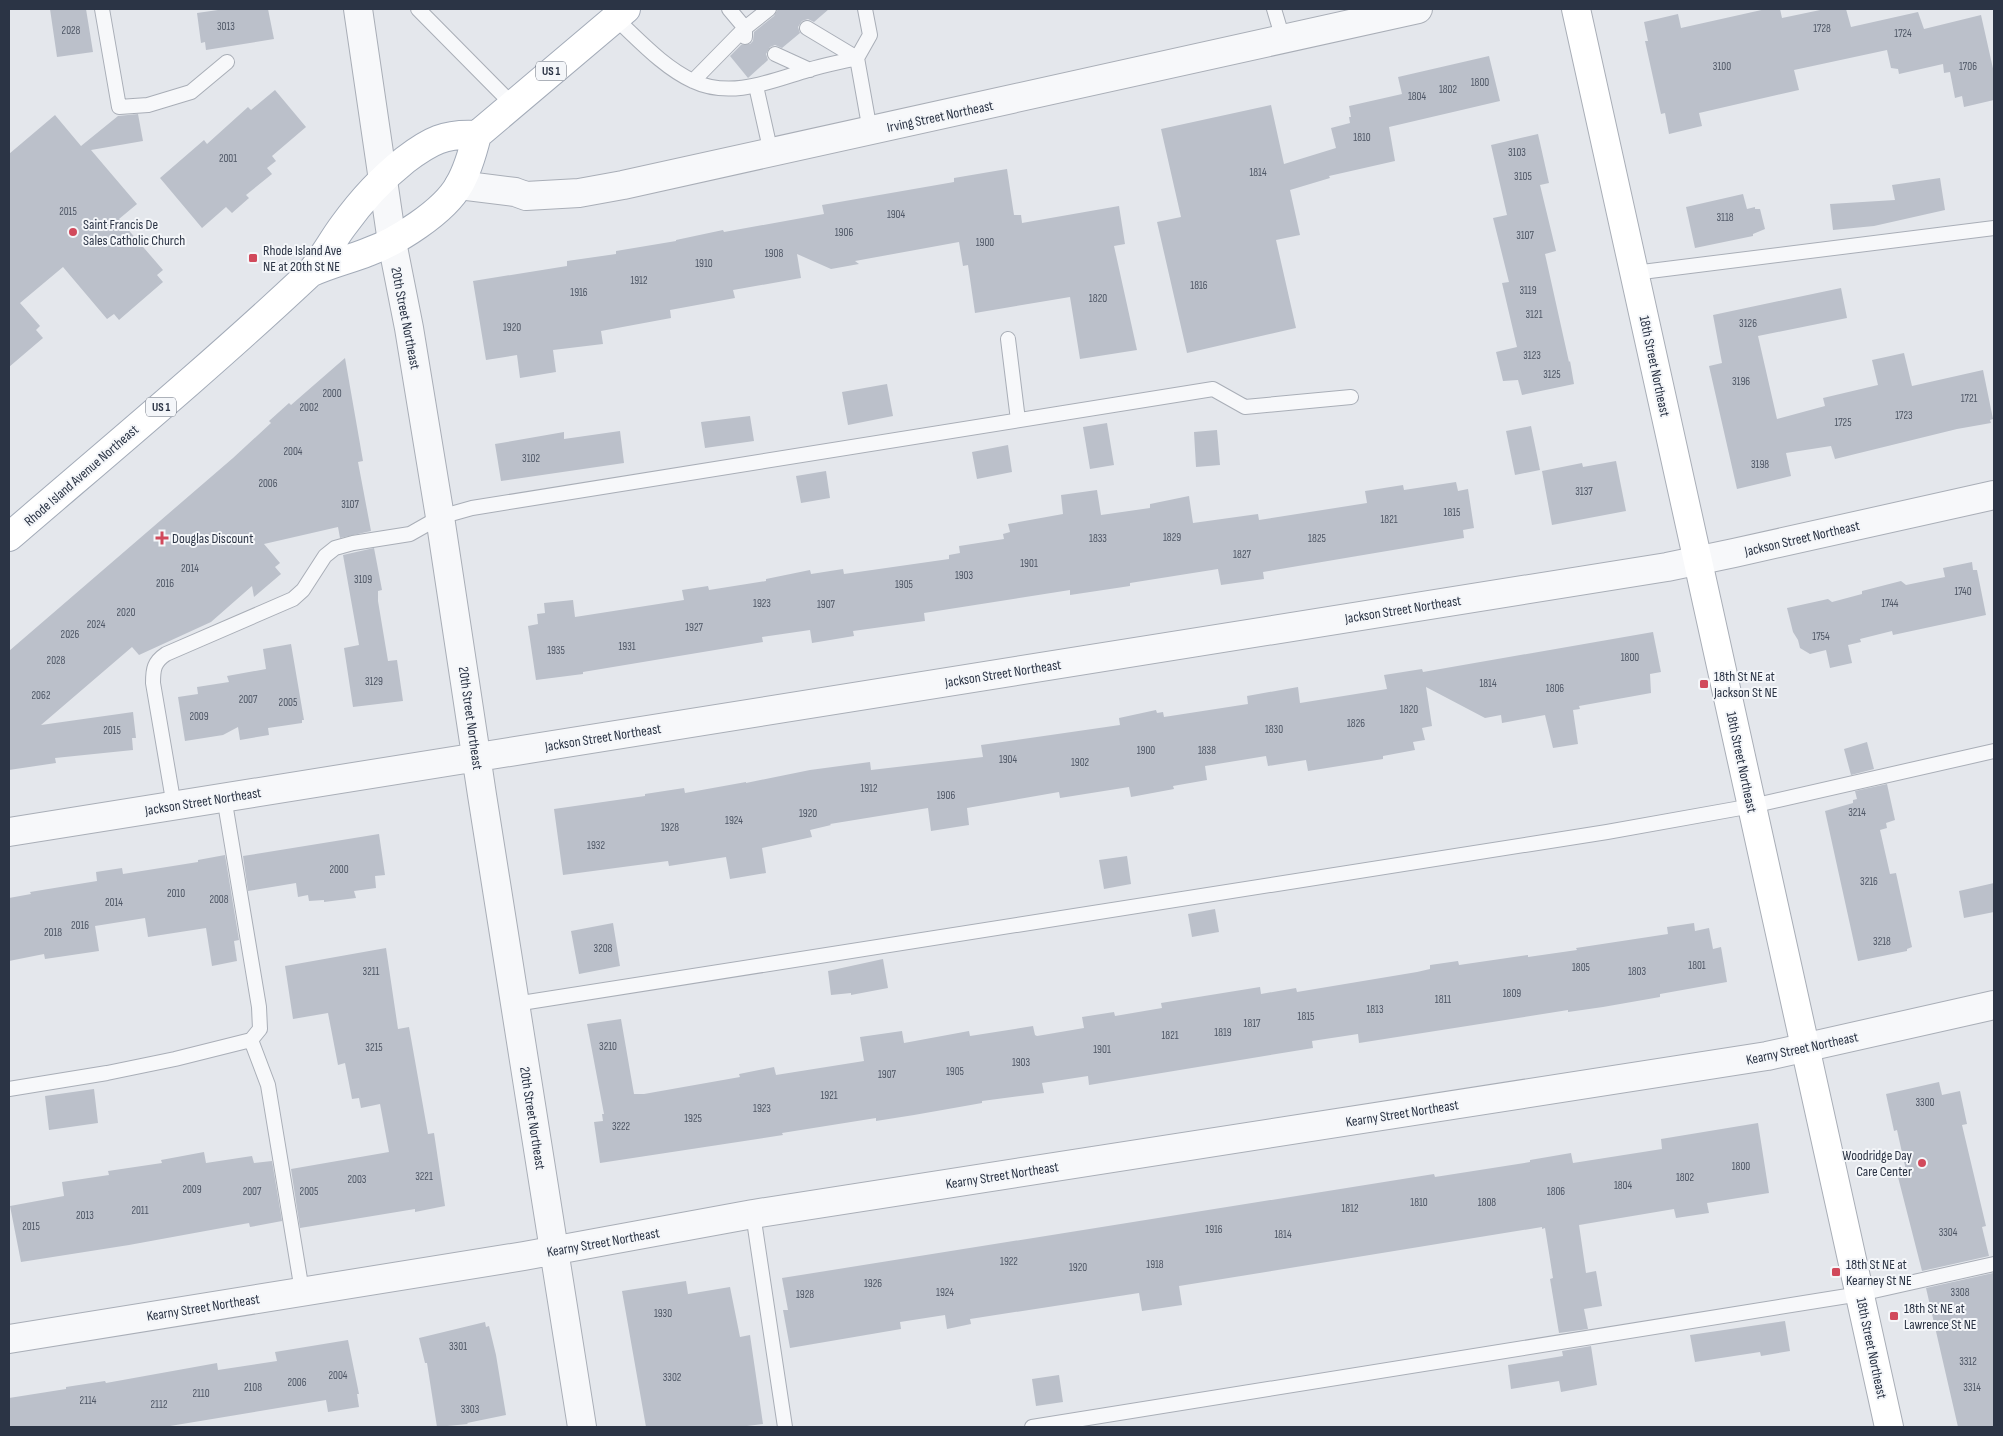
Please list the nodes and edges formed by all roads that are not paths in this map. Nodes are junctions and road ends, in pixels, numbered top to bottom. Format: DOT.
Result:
graph roads {
  1 [pos="102,9"];
  2 [pos="358,9"];
  3 [pos="418,9"];
  4 [pos="729,9"];
  5 [pos="866,9"];
  6 [pos="1274,9"];
  7 [pos="1418,9"];
  8 [pos="1576,9"];
  9 [pos="621,13"];
  10 [pos="766,15"];
  11 [pos="806,28"];
  12 [pos="745,32"];
  13 [pos="1283,39"];
  14 [pos="775,54"];
  15 [pos="857,58"];
  16 [pos="227,62"];
  17 [pos="810,70"];
  18 [pos="693,81"];
  19 [pos="756,86"];
  20 [pos="512,104"];
  21 [pos="870,132"];
  22 [pos="478,135"];
  23 [pos="771,153"];
  24 [pos="383,178"];
  25 [pos="459,185"];
  26 [pos="1994,228"];
  27 [pos="392,242"];
  28 [pos="310,273"];
  29 [pos="1634,273"];
  30 [pos="1008,338"];
  31 [pos="1351,398"];
  32 [pos="1018,420"];
  33 [pos="1994,495"];
  34 [pos="440,517"];
  35 [pos="9,538"];
  36 [pos="1698,561"];
  37 [pos="1994,751"];
  38 [pos="477,756"];
  39 [pos="224,797"];
  40 [pos="174,806"];
  41 [pos="1752,806"];
  42 [pos="9,832"];
  43 [pos="515,1004"];
  44 [pos="1994,1005"];
  45 [pos="251,1040"];
  46 [pos="1806,1048"];
  47 [pos="9,1089"];
  48 [pos="753,1214"];
  49 [pos="555,1250"];
  50 [pos="1994,1264"];
  51 [pos="302,1292"];
  52 [pos="1860,1294"];
  53 [pos="9,1339"];
  54 [pos="582,1427"];
  55 [pos="785,1427"];
  56 [pos="1032,1427"];
  57 [pos="1889,1427"];
  1 -- 16 [label="lane"];
  2 -- 24 [label="street, 20th Street Northeast"];
  3 -- 20 [label="lane"];
  4 -- 12 [label="lane"];
  5 -- 15 [label="lane"];
  6 -- 13 [label="lane"];
  7 -- 13 [label="street, Irving Street Northeast"];
  8 -- 29 [label="main road, 18th Street Northeast"];
  9 -- 18 [label="lane"];
  9 -- 20 [label="main road, Rhode Island Avenue Northeast / US 1"];
  10 -- 12 [label="lane"];
  11 -- 15 [label="lane"];
  12 -- 18 [label="lane"];
  13 -- 21 [label="street, Irving Street Northeast"];
  14 -- 17 [label="lane"];
  15 -- 17 [label="lane"];
  15 -- 21 [label="lane"];
  17 -- 19 [label="lane"];
  18 -- 19 [label="lane"];
  19 -- 23 [label="lane"];
  20 -- 22 [label="main road, Rhode Island Avenue Northeast / US 1"];
  21 -- 23 [label="street, Irving Street Northeast"];
  22 -- 24 [label="main road, Rhode Island Avenue Northeast / US 1"];
  22 -- 25 [label="main road, Rhode Island Avenue Northeast / US 1"];
  23 -- 25 [label="street, Irving Street Northeast"];
  24 -- 27 [label="street, 20th Street Northeast"];
  24 -- 28 [label="main road, Rhode Island Avenue Northeast / US 1"];
  25 -- 27 [label="main road, Rhode Island Avenue Northeast / US 1"];
  26 -- 29 [label="lane"];
  27 -- 28 [label="main road, Rhode Island Avenue Northeast / US 1"];
  27 -- 34 [label="street, 20th Street Northeast"];
  28 -- 35 [label="main road, Rhode Island Avenue Northeast / US 1"];
  29 -- 36 [label="main road, 18th Street Northeast"];
  30 -- 32 [label="lane"];
  31 -- 32 [label="lane"];
  32 -- 34 [label="lane"];
  33 -- 36 [label="street, Jackson Street Northeast"];
  34 -- 38 [label="street, 20th Street Northeast"];
  34 -- 40 [label="lane"];
  36 -- 38 [label="street, Jackson Street Northeast"];
  36 -- 41 [label="main road, 18th Street Northeast"];
  37 -- 41 [label="lane"];
  38 -- 39 [label="street, Jackson Street Northeast"];
  38 -- 43 [label="street, 20th Street Northeast"];
  39 -- 40 [label="street, Jackson Street Northeast"];
  39 -- 45 [label="lane"];
  40 -- 42 [label="street, Jackson Street Northeast"];
  41 -- 43 [label="lane"];
  41 -- 46 [label="main road, 18th Street Northeast"];
  43 -- 49 [label="street, 20th Street Northeast"];
  44 -- 46 [label="street, Kearny Street Northeast"];
  45 -- 47 [label="lane"];
  45 -- 51 [label="lane"];
  46 -- 48 [label="street, Kearny Street Northeast"];
  46 -- 52 [label="main road, 18th Street Northeast"];
  48 -- 49 [label="street, Kearny Street Northeast"];
  48 -- 55 [label="lane"];
  49 -- 51 [label="street, Kearny Street Northeast"];
  49 -- 54 [label="street, 20th Street Northeast"];
  50 -- 52 [label="lane"];
  51 -- 53 [label="street, Kearny Street Northeast"];
  52 -- 56 [label="lane"];
  52 -- 57 [label="main road, 18th Street Northeast"];
}
